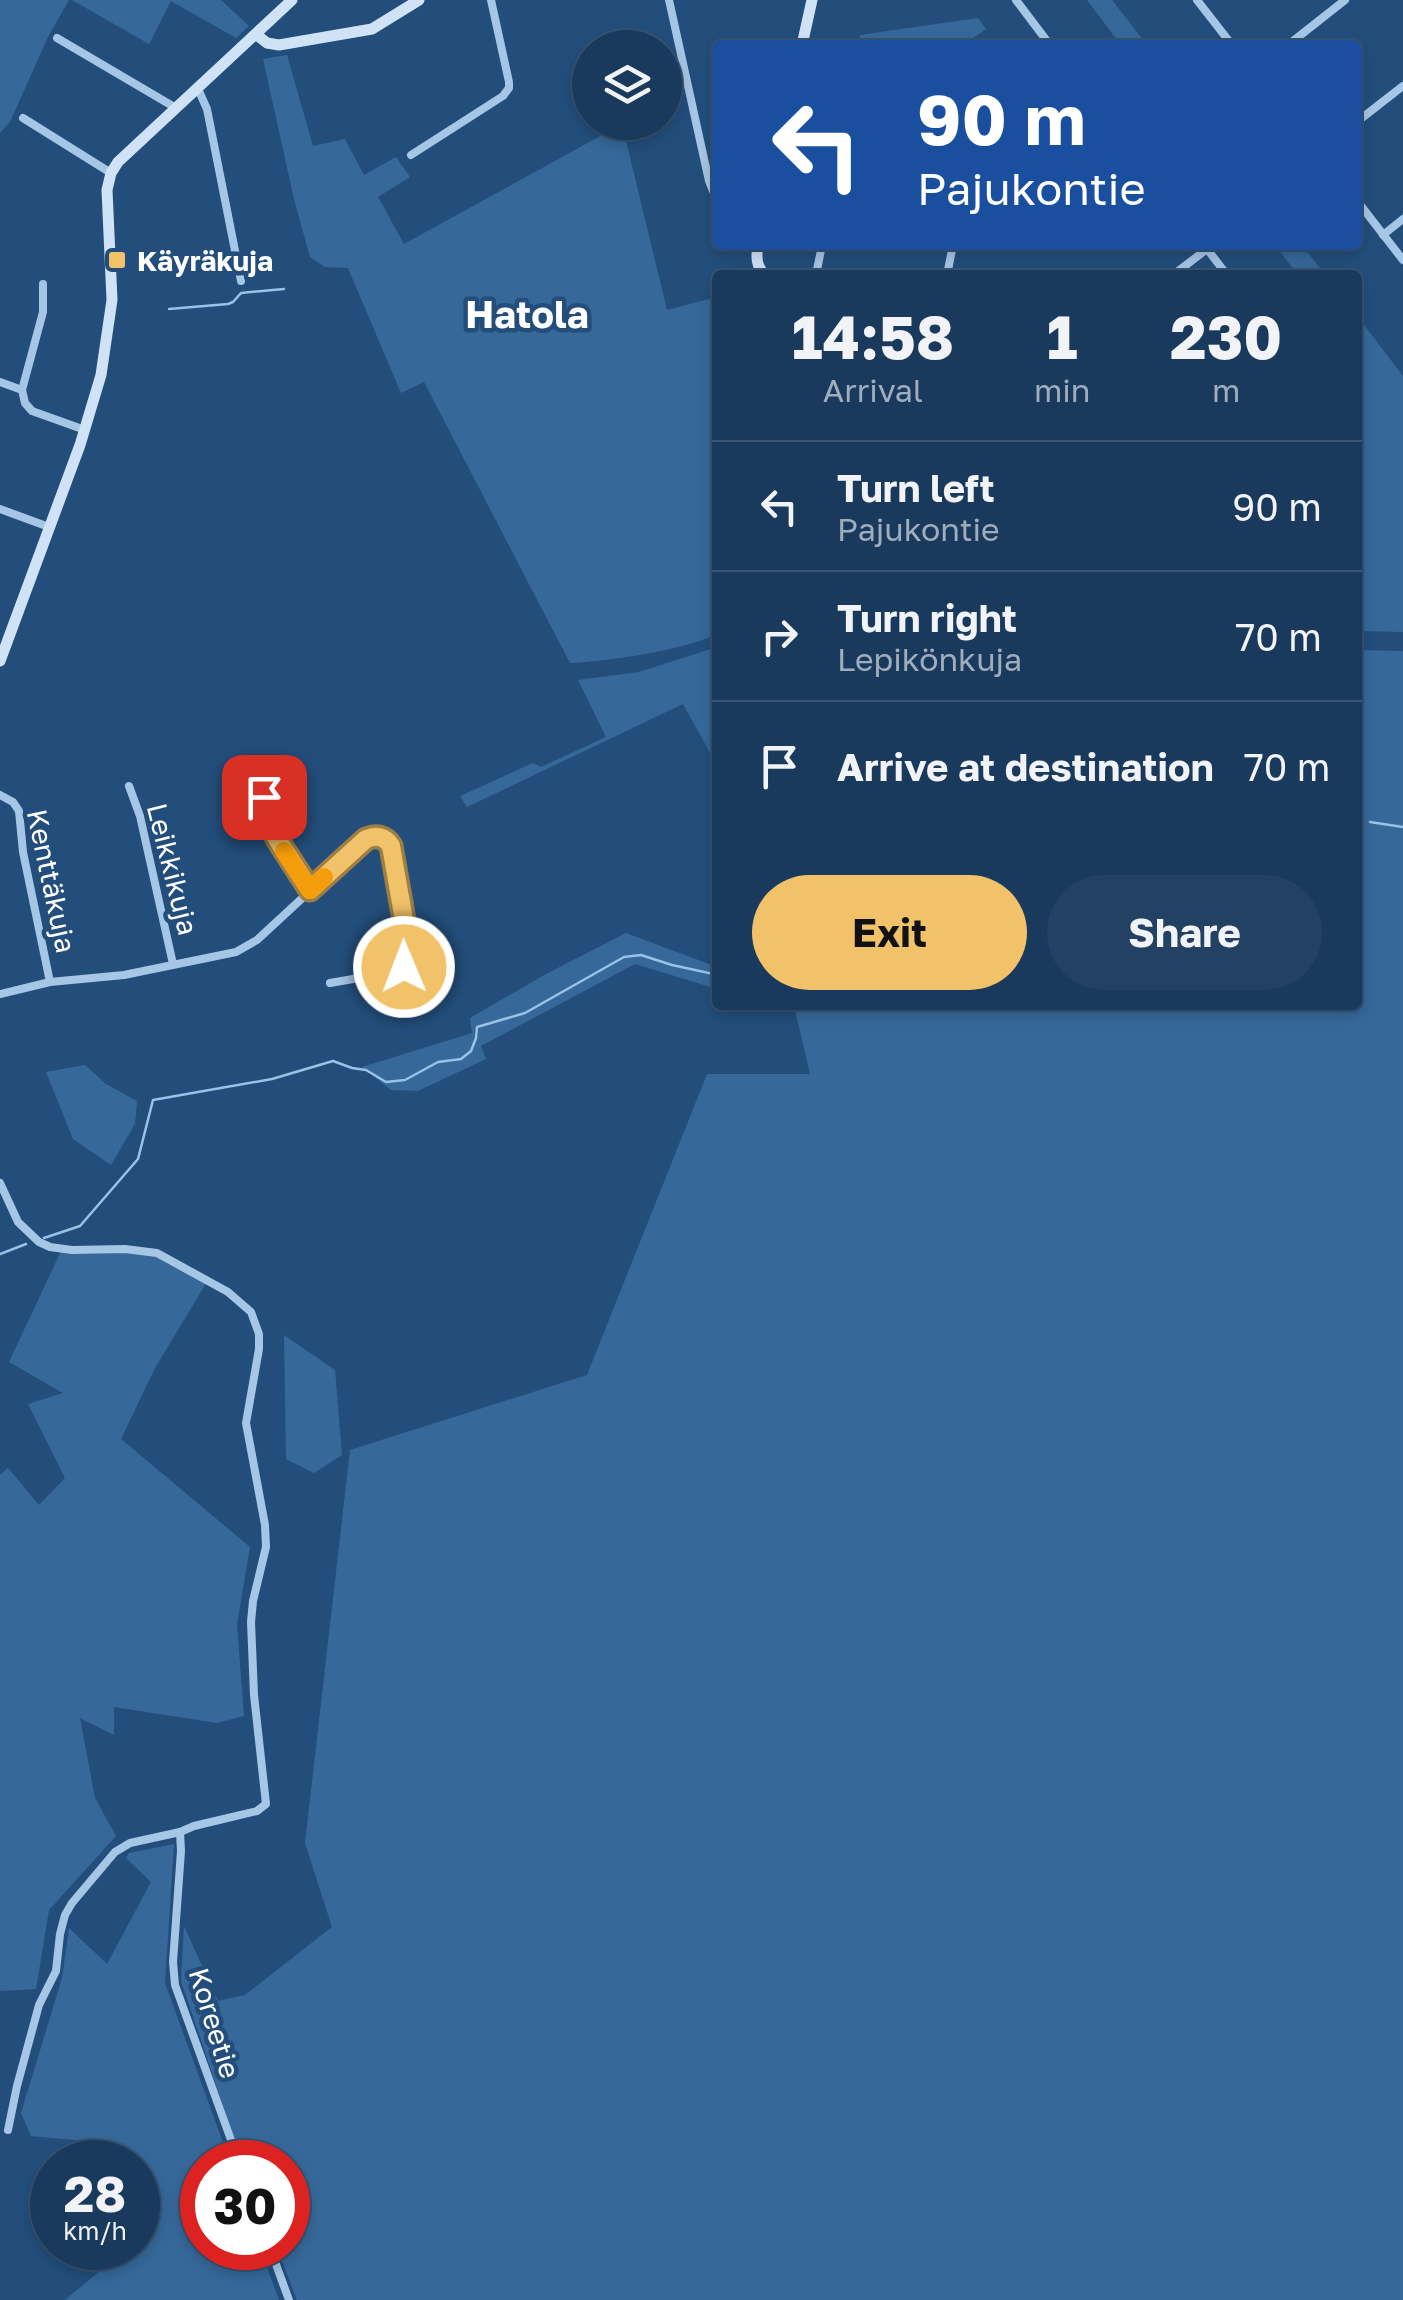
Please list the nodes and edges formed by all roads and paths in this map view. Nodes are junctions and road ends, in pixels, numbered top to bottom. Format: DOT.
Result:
graph roads {
  1 [pos="292,0"];
  2 [pos="419,0"];
  3 [pos="491,0"];
  4 [pos="669,0"];
  5 [pos="812,0"];
  6 [pos="1016,0"];
  7 [pos="1197,0"];
  8 [pos="1346,0"];
  9 [pos="257,34"];
  10 [pos="57,38"];
  11 [pos="803,40"];
  12 [pos="1046,40"];
  13 [pos="1228,40"];
  14 [pos="1294,40"];
  15 [pos="1403,86"];
  16 [pos="198,89"];
  17 [pos="176,108"];
  18 [pos="1362,117"];
  19 [pos="23,118"];
  20 [pos="411,155"];
  21 [pos="110,173"];
  22 [pos="712,189"];
  23 [pos="1362,207"];
  24 [pos="1403,219"];
  25 [pos="1384,235"];
  26 [pos="1202,250"];
  27 [pos="1403,260"];
  28 [pos="1179,270"];
  29 [pos="241,281"];
  30 [pos="43,284"];
  31 [pos="0,382"];
  32 [pos="22,390"];
  33 [pos="85,430"];
  34 [pos="0,508"];
  35 [pos="49,527"];
  36 [pos="0,661"];
  37 [pos="258,766"];
  38 [pos="129,786"];
  39 [pos="0,795"];
  40 [pos="310,890"];
  41 [pos="173,964"];
  42 [pos="50,982"];
  43 [pos="330,982"];
  44 [pos="0,994"];
  45 [pos="0,1183"];
  46 [pos="2,1195"];
  47 [pos="180,1832"];
  48 [pos="8,2130"];
  49 [pos="230,2140"];
  50 [pos="278,2270"];
  51 [pos="289,2300"];
  1 -- 9 [label="street"];
  2 -- 9 [label="street"];
  3 -- 20 [label="street"];
  4 -- 22 [label="street"];
  5 -- 11 [label="street"];
  6 -- 12 [label="street"];
  7 -- 13 [label="street"];
  8 -- 14 [label="street"];
  9 -- 16 [label="street"];
  10 -- 17 [label="street"];
  15 -- 18 [label="street"];
  16 -- 17 [label="street"];
  16 -- 29 [label="street"];
  17 -- 21 [label="street"];
  19 -- 21 [label="street"];
  21 -- 33 [label="street"];
  23 -- 25 [label="street"];
  24 -- 25 [label="street"];
  25 -- 27 [label="street"];
  26 -- 28 [label="street"];
  30 -- 32 [label="street"];
  31 -- 32 [label="street"];
  32 -- 33 [label="street"];
  33 -- 35 [label="street"];
  34 -- 35 [label="street"];
  35 -- 36 [label="street"];
  37 -- 40 [label="street"];
  38 -- 41 [label="street, Leikkikuja"];
  39 -- 42 [label="street, Kenttäkuja"];
  40 -- 41 [label="street"];
  40 -- 43 [label="street"];
  41 -- 42 [label="street"];
  42 -- 44 [label="street"];
  45 -- 46 [label="street"];
  46 -- 47 [label="street"];
  47 -- 48 [label="street"];
  47 -- 49 [label="street, Koreetie"];
  50 -- 51 [label="street"];
}
